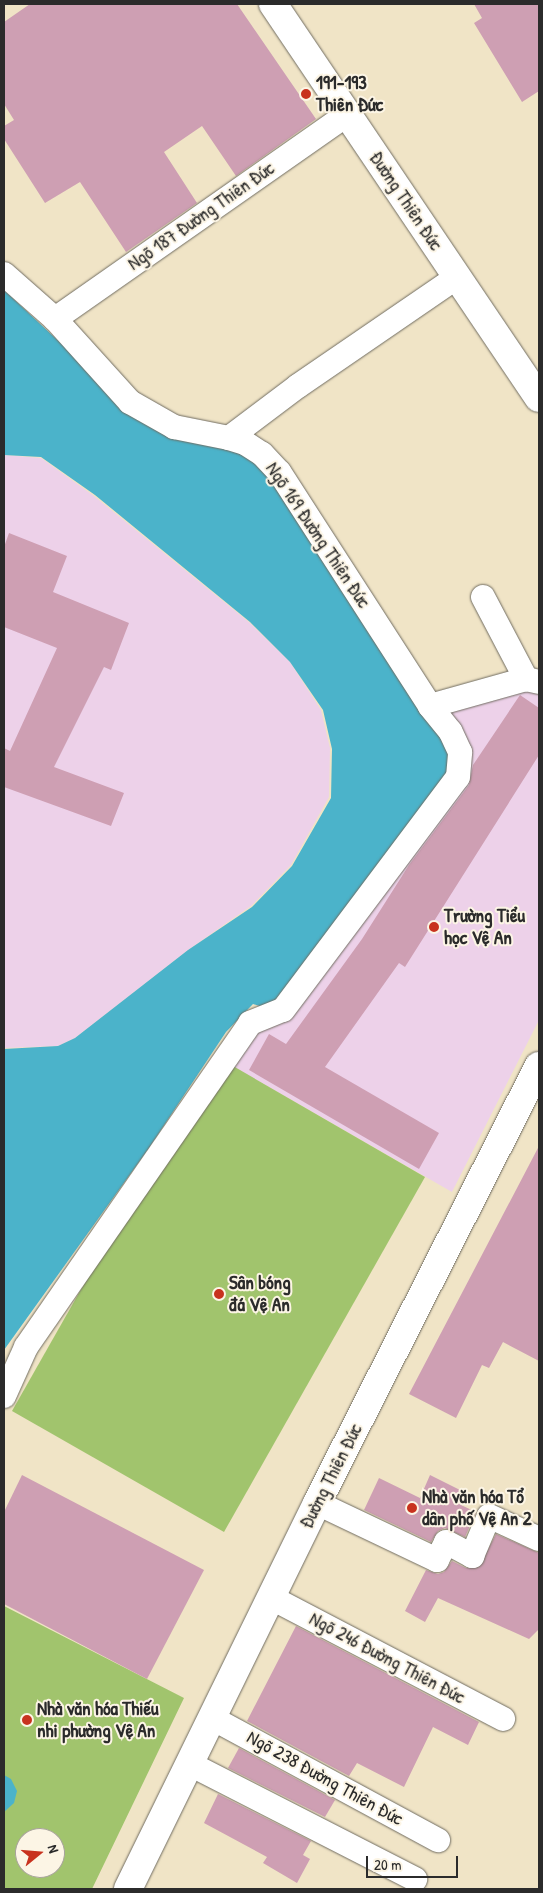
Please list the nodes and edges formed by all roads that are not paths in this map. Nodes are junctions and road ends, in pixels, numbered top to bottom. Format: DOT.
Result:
graph roads {
  1 [pos="273,4"];
  2 [pos="348,114"];
  3 [pos="4,274"];
  4 [pos="457,277"];
  5 [pos="55,319"];
  6 [pos="537,390"];
  7 [pos="230,438"];
  8 [pos="483,597"];
  9 [pos="533,681"];
  10 [pos="430,706"];
  11 [pos="539,1066"];
  12 [pos="4,1396"];
  13 [pos="317,1502"];
  14 [pos="539,1539"];
  15 [pos="270,1597"];
  16 [pos="212,1718"];
  17 [pos="503,1719"];
  18 [pos="190,1764"];
  19 [pos="438,1840"];
  20 [pos="415,1879"];
  21 [pos="128,1889"];
  1 -- 2 [label="main road, Đường Thiên Đức"];
  2 -- 4 [label="main road, Đường Thiên Đức"];
  2 -- 5 [label="street, Ngõ 187 Đường Thiên Đức"];
  3 -- 5 [label="street, Ngõ 169 Đường Thiên Đức"];
  4 -- 6 [label="main road, Đường Thiên Đức"];
  4 -- 7 [label="street"];
  5 -- 7 [label="street, Ngõ 169 Đường Thiên Đức"];
  7 -- 10 [label="street, Ngõ 169 Đường Thiên Đức"];
  8 -- 9 [label="street"];
  9 -- 10 [label="street"];
  10 -- 12 [label="street, Ngõ 169 Đường Thiên Đức"];
  11 -- 13 [label="main road, Đường Thiên Đức"];
  13 -- 14 [label="street"];
  13 -- 15 [label="main road, Đường Thiên Đức"];
  15 -- 16 [label="main road, Đường Thiên Đức"];
  15 -- 17 [label="street, Ngõ 246 Đường Thiên Đức"];
  16 -- 18 [label="main road, Đường Thiên Đức"];
  16 -- 19 [label="street, Ngõ 238 Đường Thiên Đức"];
  18 -- 20 [label="street"];
  18 -- 21 [label="main road, Đường Thiên Đức"];
}
